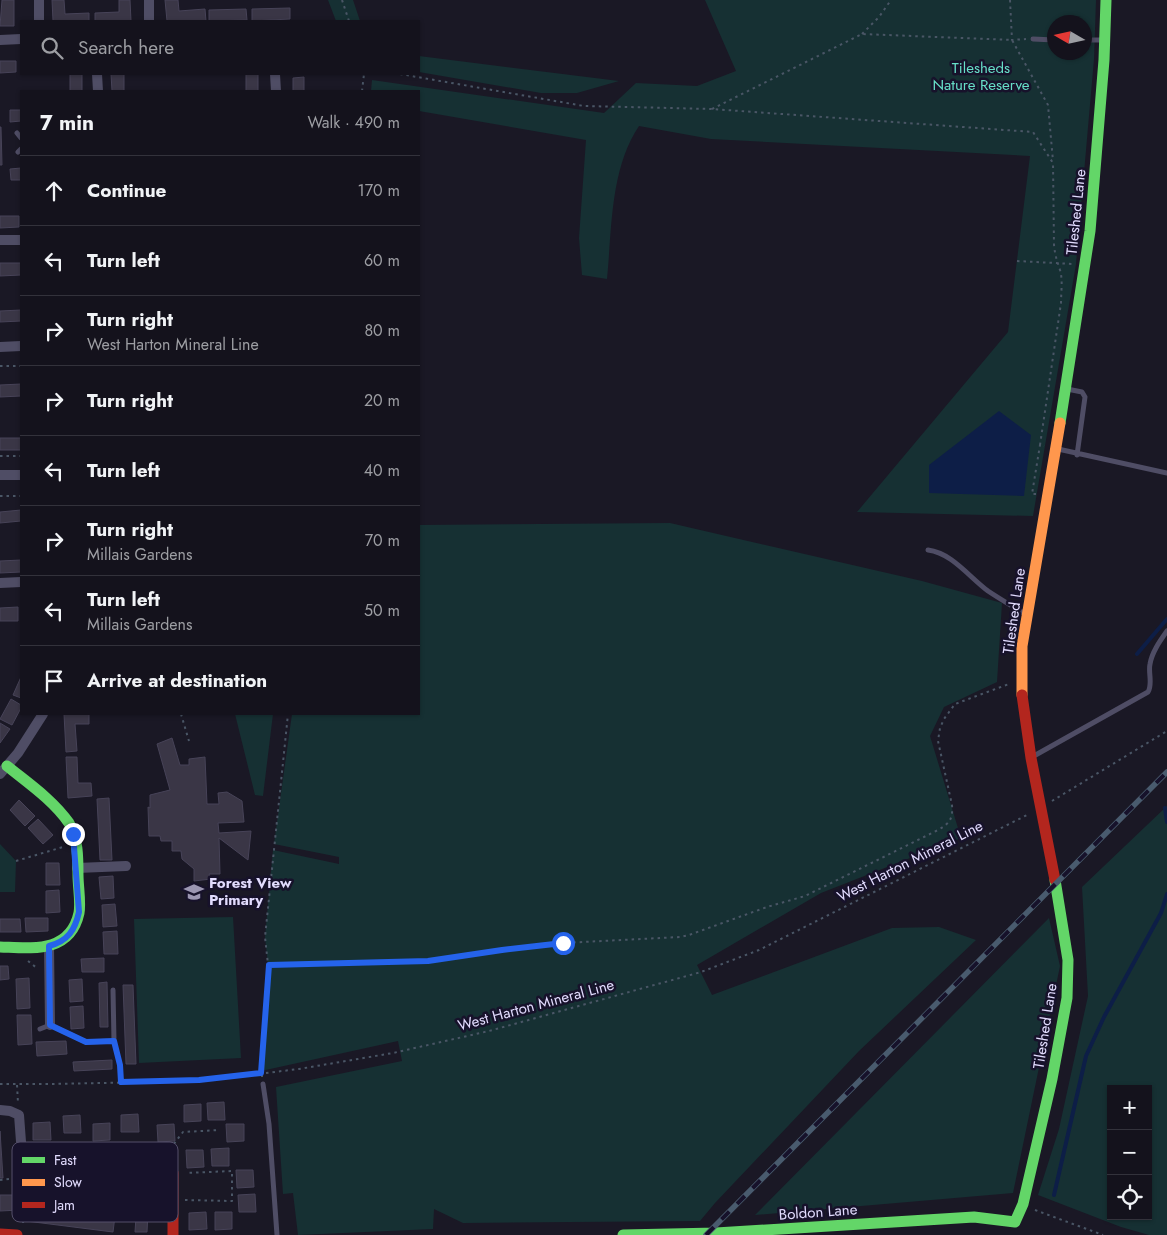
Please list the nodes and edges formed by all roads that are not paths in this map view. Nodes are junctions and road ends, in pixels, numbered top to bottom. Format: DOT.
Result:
graph roads {
  1 [pos="39,0"];
  2 [pos="149,0"];
  3 [pos="1106,0"];
  4 [pos="39,20"];
  5 [pos="150,20"];
  6 [pos="20,39"];
  7 [pos="1033,39"];
  8 [pos="0,40"];
  9 [pos="1047,40"];
  10 [pos="1092,40"];
  11 [pos="1105,40"];
  12 [pos="97,75"];
  13 [pos="275,75"];
  14 [pos="98,90"];
  15 [pos="276,90"];
  16 [pos="17,133"];
  17 [pos="20,137"];
  18 [pos="0,240"];
  19 [pos="20,240"];
  20 [pos="20,346"];
  21 [pos="0,347"];
  22 [pos="1066,389"];
  23 [pos="1056,449"];
  24 [pos="1077,455"];
  25 [pos="1167,473"];
  26 [pos="0,475"];
  27 [pos="20,475"];
  28 [pos="928,550"];
  29 [pos="20,582"];
  30 [pos="0,583"];
  31 [pos="1027,616"];
  32 [pos="1167,631"];
  33 [pos="42,715"];
  34 [pos="1031,758"];
  35 [pos="3,770"];
  36 [pos="126,866"];
  37 [pos="77,868"];
  38 [pos="49,946"];
  39 [pos="4,947"];
  40 [pos="113,990"];
  41 [pos="45,1027"];
  42 [pos="263,1084"];
  43 [pos="0,1110"];
  44 [pos="21,1142"];
  45 [pos="173,1222"];
  46 [pos="1015,1222"];
  47 [pos="20,1230"];
  48 [pos="0,1234"];
  49 [pos="173,1235"];
  50 [pos="277,1235"];
  51 [pos="623,1235"];
  52 [pos="1016,1235"];
  1 -- 4 [label="street"];
  2 -- 5 [label="street"];
  3 -- 11 [label="street, Tileshed Lane"];
  6 -- 8 [label="street"];
  7 -- 9 [label="lane"];
  10 -- 11 [label="lane"];
  11 -- 22 [label="street, Tileshed Lane"];
  12 -- 14 [label="street"];
  13 -- 15 [label="street"];
  16 -- 17 [label="lane"];
  18 -- 19 [label="street"];
  20 -- 21 [label="street"];
  22 -- 23 [label="street, Tileshed Lane"];
  22 -- 24 [label="lane"];
  23 -- 24 [label="lane"];
  23 -- 31 [label="street, Tileshed Lane"];
  24 -- 25 [label="lane"];
  26 -- 27 [label="street"];
  28 -- 31 [label="lane"];
  29 -- 30 [label="street"];
  31 -- 34 [label="street, Tileshed Lane"];
  32 -- 34 [label="lane"];
  33 -- 35 [label="street"];
  34 -- 46 [label="street, Tileshed Lane"];
  35 -- 37 [label="street"];
  36 -- 37 [label="street"];
  37 -- 38 [label="street"];
  38 -- 39 [label="street"];
  38 -- 41 [label="street"];
  40 -- 41 [label="lane"];
  42 -- 50 [label="lane"];
  43 -- 44 [label="street"];
  45 -- 49 [label="street"];
  46 -- 51 [label="street, Boldon Lane"];
  46 -- 52 [label="street"];
  47 -- 48 [label="street"];
}
